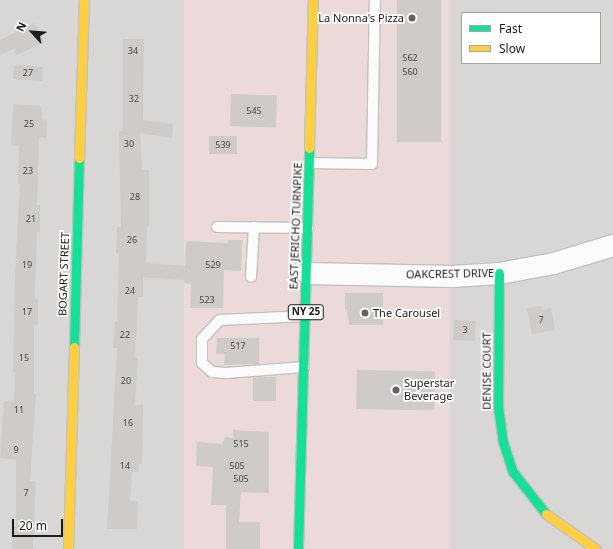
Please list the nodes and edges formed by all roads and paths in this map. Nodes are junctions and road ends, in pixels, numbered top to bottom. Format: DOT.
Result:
graph roads {
  1 [pos="84,0"];
  2 [pos="313,0"];
  3 [pos="375,0"];
  4 [pos="310,164"];
  5 [pos="217,227"];
  6 [pos="254,227"];
  7 [pos="308,228"];
  8 [pos="613,245"];
  9 [pos="307,273"];
  10 [pos="499,273"];
  11 [pos="251,277"];
  12 [pos="306,316"];
  13 [pos="304,367"];
  14 [pos="68,549"];
  15 [pos="298,549"];
  16 [pos="596,549"];
  1 -- 14 [label="street, BOGART STREET"];
  2 -- 4 [label="street, EAST JERICHO TURNPIKE / NY 25"];
  3 -- 4 [label="lane"];
  4 -- 7 [label="street, EAST JERICHO TURNPIKE / NY 25"];
  5 -- 6 [label="lane"];
  6 -- 7 [label="lane"];
  6 -- 11 [label="lane"];
  7 -- 9 [label="street, EAST JERICHO TURNPIKE / NY 25"];
  8 -- 10 [label="street, OAKCREST DRIVE"];
  9 -- 10 [label="street, OAKCREST DRIVE"];
  9 -- 12 [label="street, EAST JERICHO TURNPIKE / NY 25"];
  10 -- 16 [label="street, DENISE COURT"];
  12 -- 13 [label="street, EAST JERICHO TURNPIKE / NY 25"];
  12 -- 13 [label="lane"];
  13 -- 15 [label="street, EAST JERICHO TURNPIKE / NY 25"];
}
